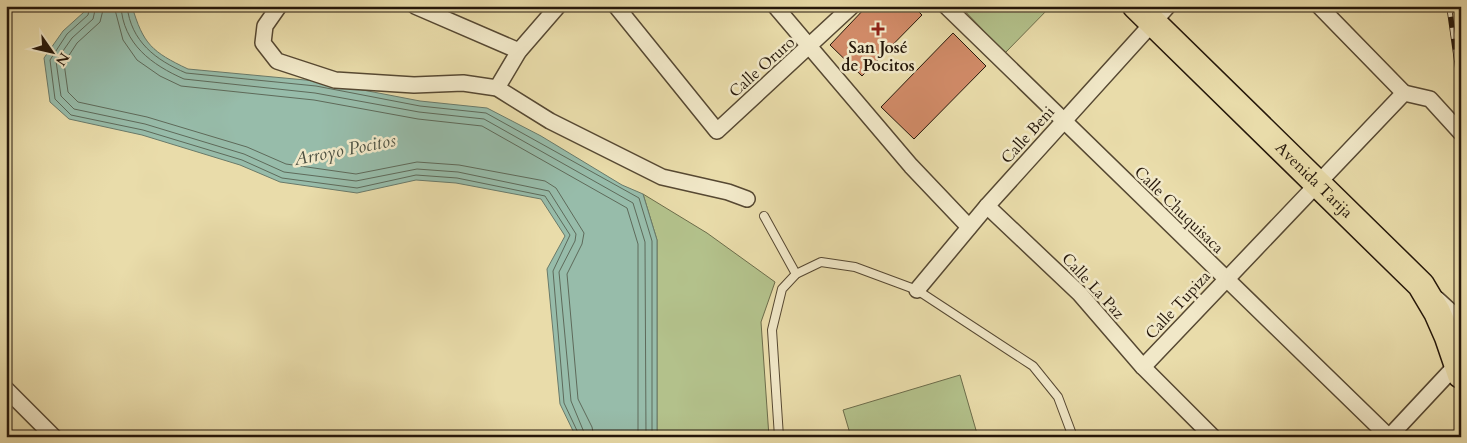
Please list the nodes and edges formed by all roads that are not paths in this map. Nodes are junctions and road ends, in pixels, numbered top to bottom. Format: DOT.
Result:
graph roads {
  1 [pos="279,6"];
  2 [pos="415,6"];
  3 [pos="558,6"];
  4 [pos="616,6"];
  5 [pos="775,6"];
  6 [pos="852,6"];
  7 [pos="946,6"];
  8 [pos="1319,6"];
  9 [pos="1153,12"];
  10 [pos="810,46"];
  11 [pos="519,51"];
  12 [pos="497,88"];
  13 [pos="1404,93"];
  14 [pos="1063,122"];
  15 [pos="1461,132"];
  16 [pos="1318,183"];
  17 [pos="747,199"];
  18 [pos="987,206"];
  19 [pos="764,216"];
  20 [pos="969,227"];
  21 [pos="796,274"];
  22 [pos="1226,280"];
  23 [pos="1421,285"];
  24 [pos="917,290"];
  25 [pos="1461,321"];
  26 [pos="1143,367"];
  27 [pos="1459,367"];
  28 [pos="6,389"];
  29 [pos="54,437"];
  30 [pos="779,437"];
  31 [pos="1073,437"];
  32 [pos="1213,437"];
  33 [pos="1389,437"];
  1 -- 12 [label="street"];
  2 -- 11 [label="street"];
  3 -- 11 [label="street"];
  4 -- 10 [label="street, Calle Oruro"];
  5 -- 10 [label="street"];
  6 -- 10 [label="street, Calle Oruro"];
  7 -- 14 [label="street, Calle Chuquisaca"];
  8 -- 13 [label="street"];
  9 -- 14 [label="street, Calle Beni"];
  9 -- 16 [label="highway, Avenida Tarija"];
  10 -- 20 [label="street"];
  11 -- 12 [label="street"];
  12 -- 17 [label="street"];
  13 -- 15 [label="street"];
  13 -- 16 [label="street, Calle Tupiza"];
  14 -- 18 [label="street, Calle Beni"];
  14 -- 22 [label="street, Calle Chuquisaca"];
  16 -- 22 [label="street, Calle Tupiza"];
  16 -- 23 [label="highway, Avenida Tarija"];
  18 -- 20 [label="street, Calle Beni"];
  18 -- 26 [label="street, Calle La Paz"];
  19 -- 21 [label="lane"];
  20 -- 24 [label="street, Calle Beni"];
  21 -- 24 [label="lane"];
  21 -- 30 [label="lane"];
  22 -- 26 [label="street, Calle Tupiza"];
  22 -- 33 [label="street, Calle Chuquisaca"];
  23 -- 25 [label="street"];
  23 -- 27 [label="highway, Avenida Tarija"];
  24 -- 31 [label="lane"];
  26 -- 32 [label="street, Calle La Paz"];
  27 -- 33 [label="street"];
  28 -- 29 [label="street"];
}
